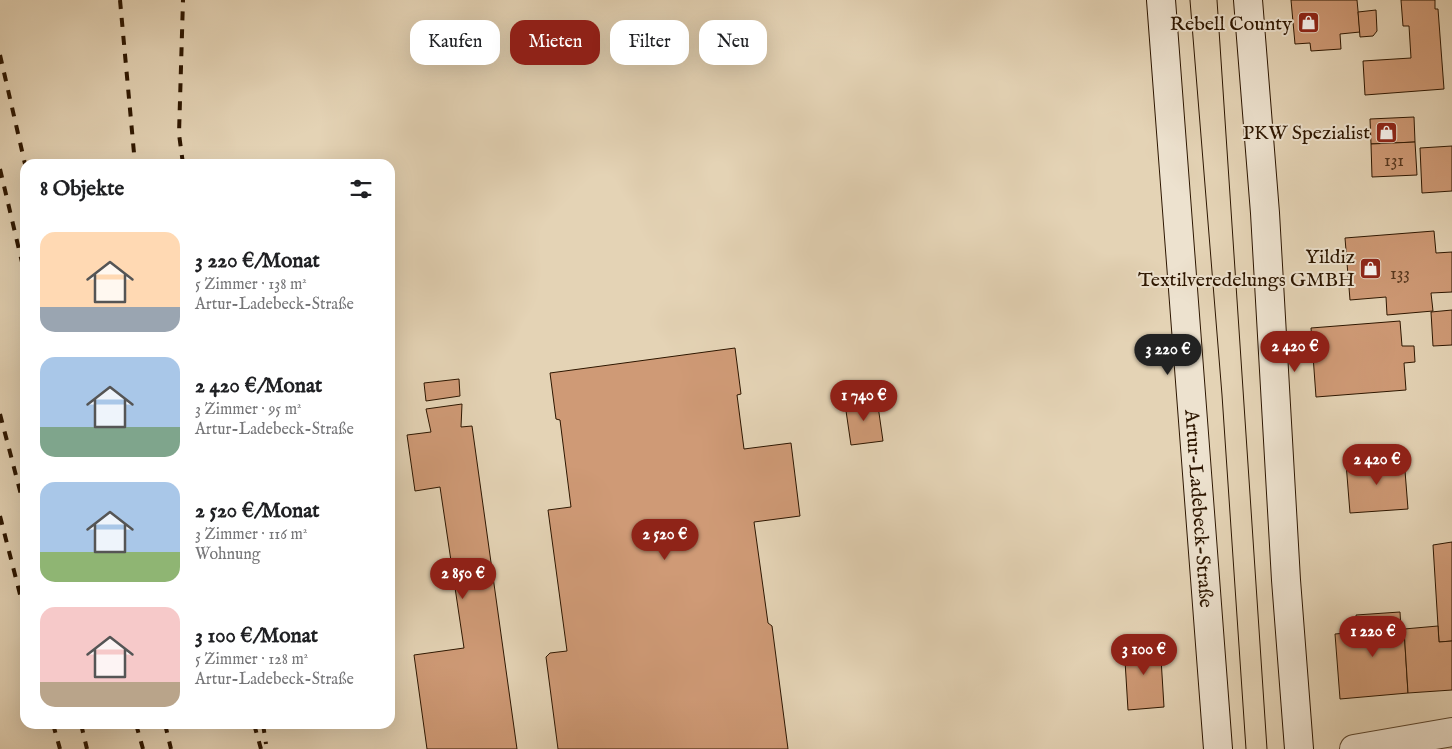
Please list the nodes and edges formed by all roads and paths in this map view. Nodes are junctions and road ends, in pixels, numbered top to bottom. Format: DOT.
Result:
graph roads {
  1 [pos="1161,0"];
  2 [pos="1248,0"];
  3 [pos="1452,732"];
  4 [pos="1218,749"];
  5 [pos="1299,749"];
  6 [pos="1354,749"];
  1 -- 4 [label="street, Artur-Ladebeck-Straße"];
  2 -- 5 [label="street"];
  3 -- 6 [label="street"];
}
